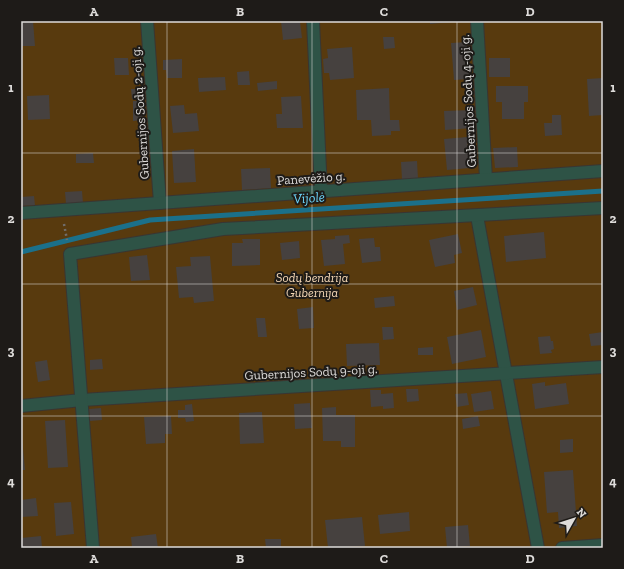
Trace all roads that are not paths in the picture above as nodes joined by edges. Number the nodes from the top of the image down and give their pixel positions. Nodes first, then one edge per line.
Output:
1 (147, 21) edge
2 (312, 21) edge
3 (477, 21) edge
4 (603, 171) edge
5 (486, 179) junction
6 (321, 191) junction
7 (160, 203) junction
8 (603, 208) edge
9 (21, 213) edge
10 (477, 216) junction
11 (603, 368) edge
12 (505, 375) junction
13 (82, 400) junction
14 (21, 406) edge
15 (603, 545) edge
16 (93, 548) edge
17 (538, 548) edge
18 (562, 548) edge

1 - 7 street, Gubernijos Sodų 2-oji g.
2 - 6 street
3 - 5 street, Gubernijos Sodų 4-oji g.
4 - 5 street, Panevėžio g.
5 - 6 street, Panevėžio g.
6 - 7 street, Panevėžio g.
7 - 9 street, Panevėžio g.
8 - 10 street
10 - 12 street
10 - 13 street
11 - 12 street, Gubernijos Sodų 9-oji g.
12 - 13 street, Gubernijos Sodų 9-oji g.
12 - 17 street
13 - 14 street, Gubernijos Sodų 9-oji g.
13 - 16 street
15 - 18 street

